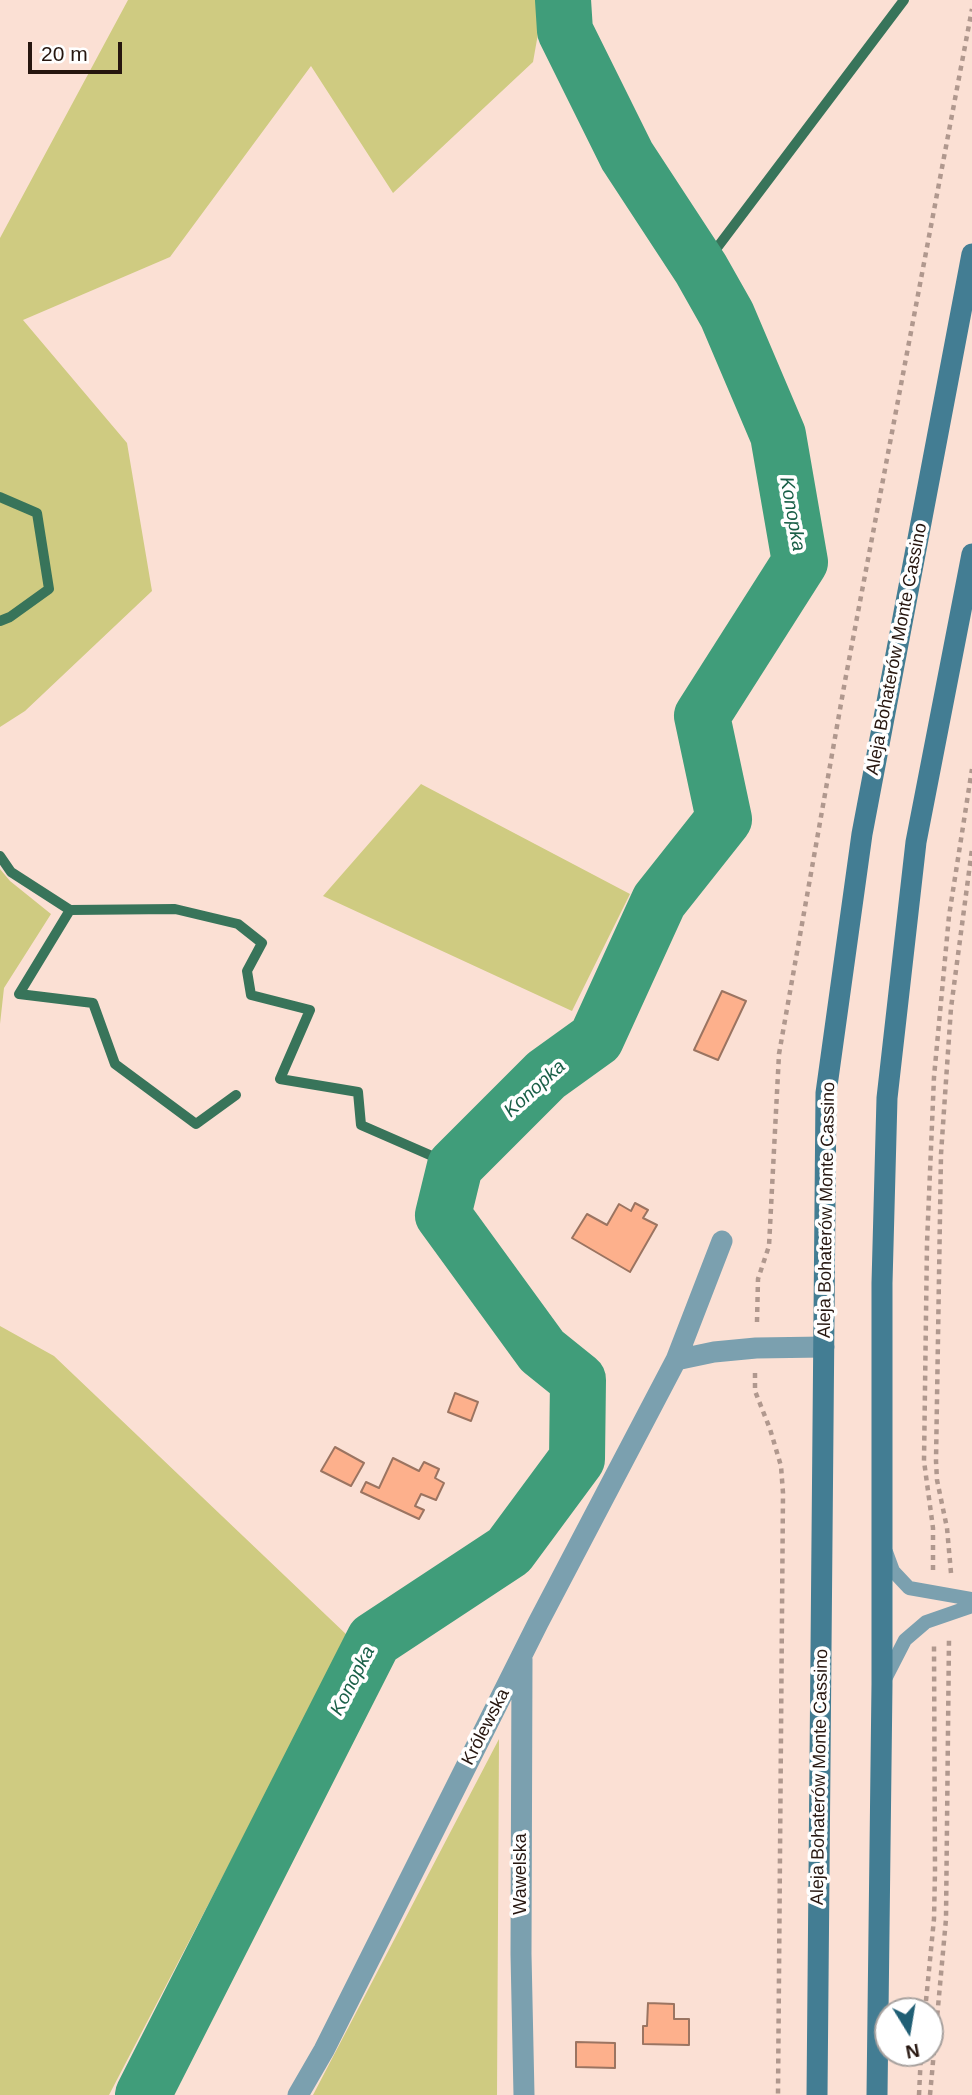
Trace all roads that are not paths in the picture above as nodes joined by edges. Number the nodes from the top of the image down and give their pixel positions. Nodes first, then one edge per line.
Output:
1 (972, 254) edge
2 (972, 554) edge
3 (722, 1241) dead end
4 (824, 1347) junction
5 (676, 1360) junction
6 (883, 1542) junction
7 (972, 1600) edge
8 (972, 1605) edge
9 (523, 1653) junction
10 (882, 1684) junction
11 (299, 2095) edge
12 (524, 2095) edge
13 (817, 2095) edge
14 (877, 2095) edge

1 - 4 main road, Aleja Bohaterów Monte Cassino
2 - 6 main road
3 - 5 street, Królewska
4 - 5 street
4 - 13 main road, Aleja Bohaterów Monte Cassino
5 - 9 street, Królewska
6 - 7 lane
6 - 10 main road
8 - 10 lane
9 - 11 street, Królewska
9 - 12 street, Wawelska
10 - 14 main road

